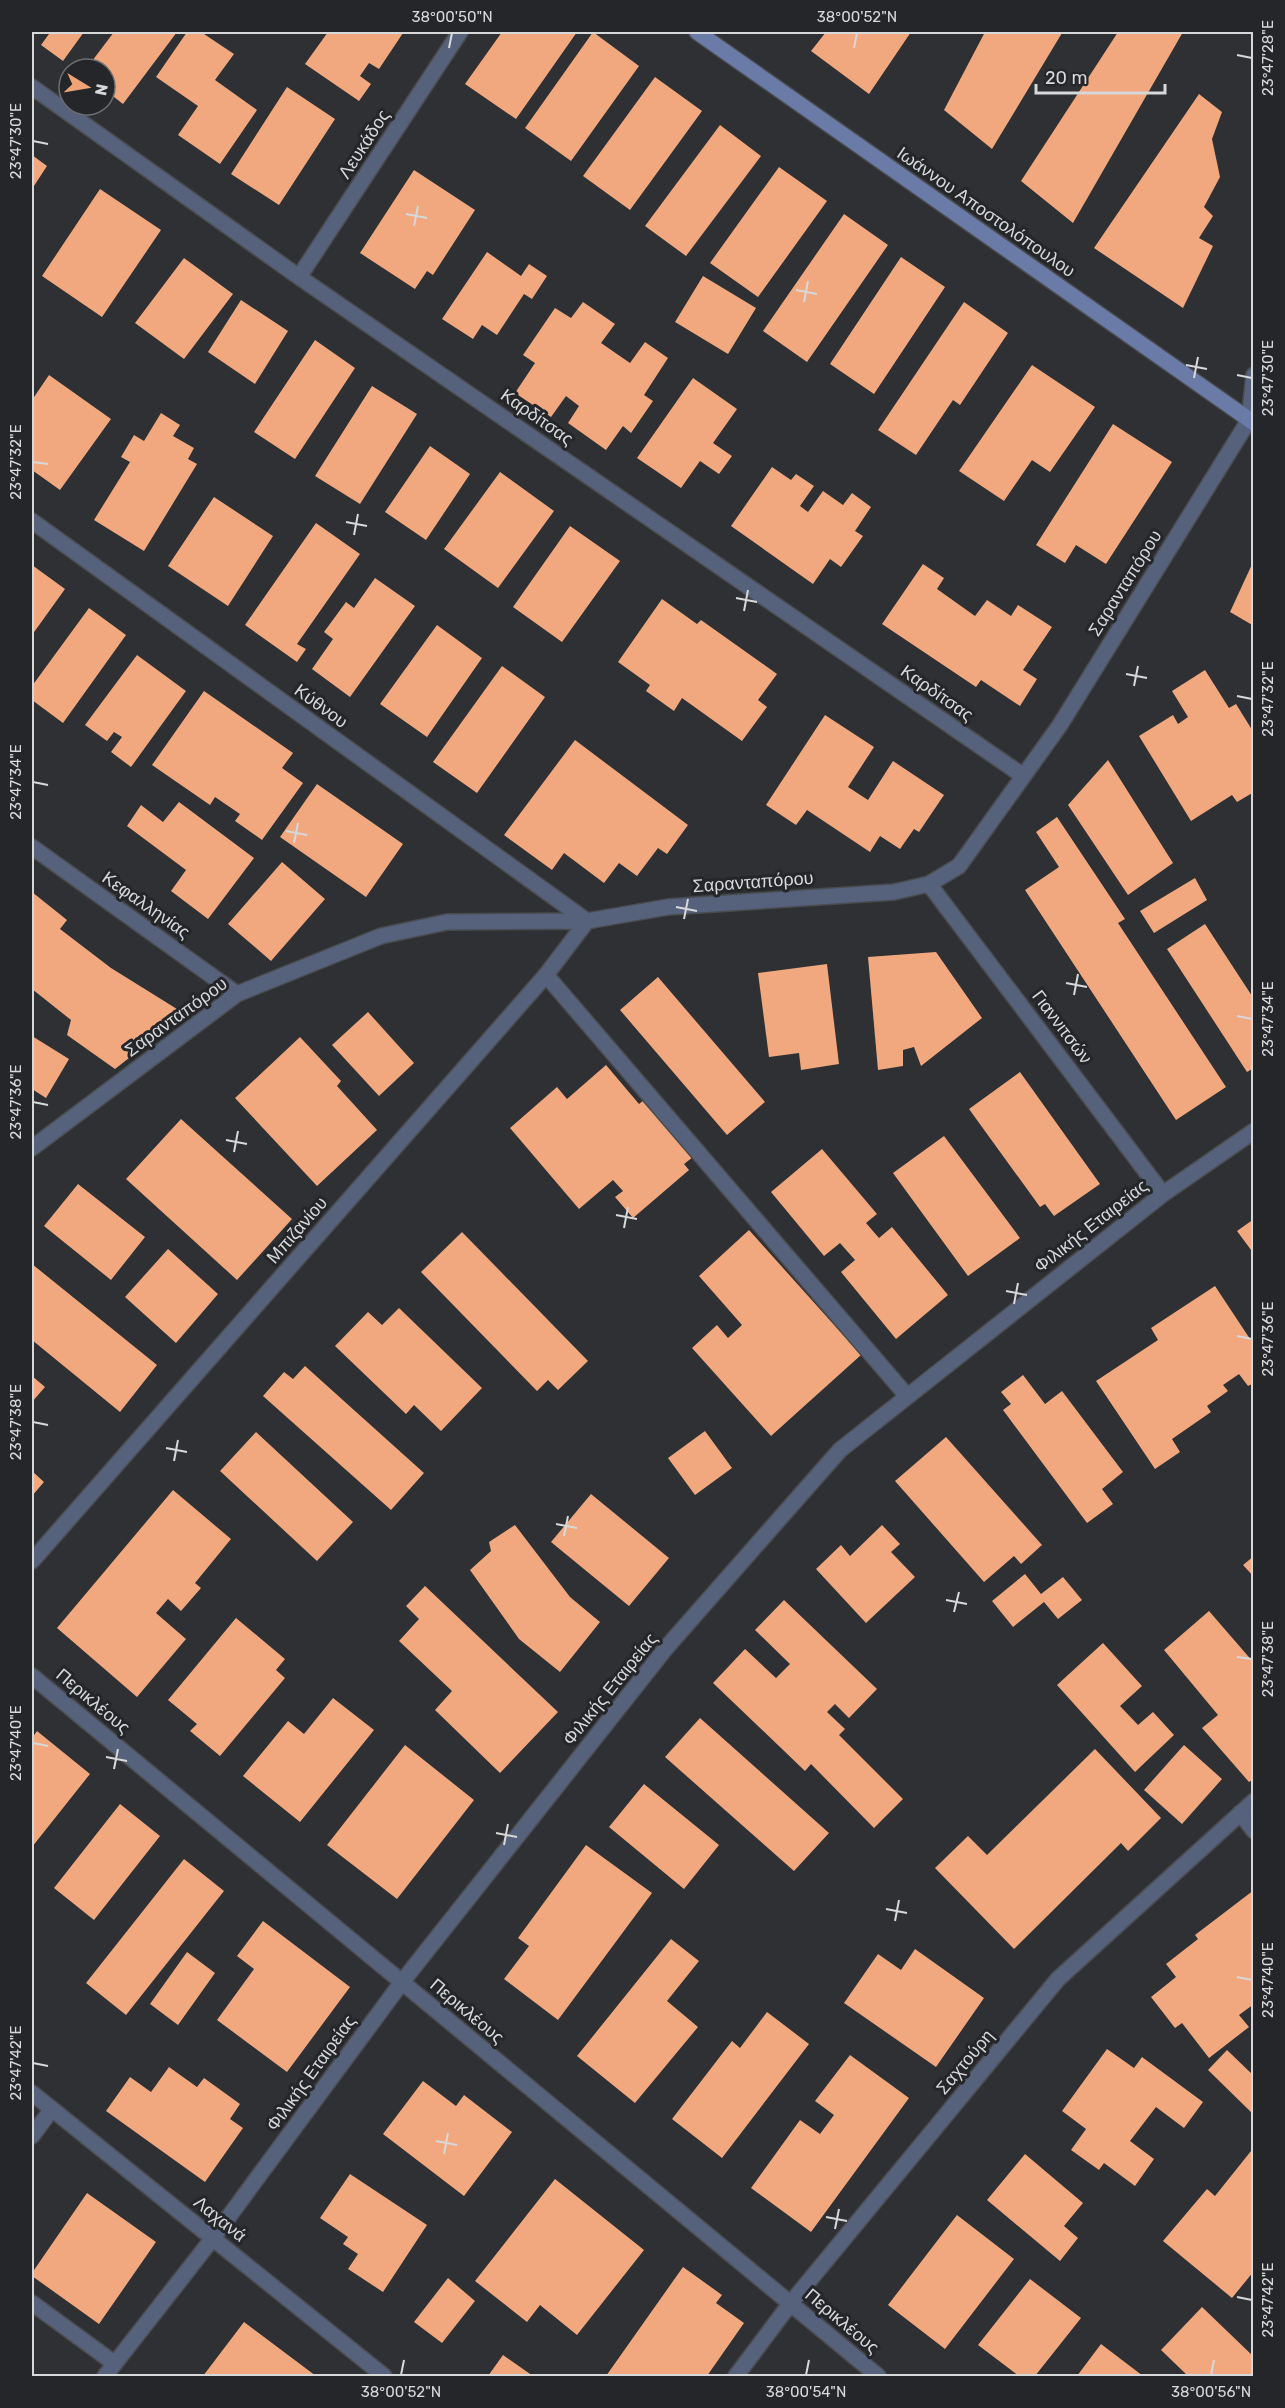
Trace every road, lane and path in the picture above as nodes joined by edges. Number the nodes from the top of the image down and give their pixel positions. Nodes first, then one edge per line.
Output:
1 (460, 32) edge
2 (697, 32) edge
3 (32, 87) edge
4 (299, 278) junction
5 (1254, 375) edge
6 (1251, 422) edge
7 (32, 521) edge
8 (1022, 776) junction
9 (32, 848) edge
10 (929, 884) junction
11 (587, 921) junction
12 (546, 975) junction
13 (237, 994) junction
14 (1254, 1131) edge
15 (34, 1142) edge
16 (1162, 1194) junction
17 (907, 1396) junction
18 (32, 1561) edge
19 (32, 1676) edge
20 (1254, 1801) edge
21 (1240, 1813) junction
22 (1254, 1831) edge
23 (402, 1982) junction
24 (32, 2093) edge
25 (52, 2109) junction
26 (32, 2136) edge
27 (213, 2238) junction
28 (32, 2303) edge
29 (790, 2304) junction
30 (114, 2364) junction
31 (105, 2376) edge
32 (384, 2376) edge
33 (736, 2376) edge
34 (878, 2376) edge

1 - 4 street, Λευκάδος
2 - 6 street, Ιωάννου Αποστολόπουλου
3 - 4 street, Καρδίτσας
4 - 8 street, Καρδίτσας
5 - 6 street, Σαρανταπόρου
6 - 8 street, Σαρανταπόρου
7 - 11 street, Κύθνου
8 - 10 street, Σαρανταπόρου
9 - 13 street, Κεφαλληνίας
10 - 11 street, Σαρανταπόρου
10 - 16 street, Γιαννιτσών
11 - 12 street, Μπιζανίου
11 - 13 street, Σαρανταπόρου
12 - 17 street
12 - 18 street, Μπιζανίου
13 - 15 street, Σαρανταπόρου
14 - 16 street, Φιλικής Εταιρείας
16 - 17 street, Φιλικής Εταιρείας
17 - 23 street, Φιλικής Εταιρείας
19 - 23 street, Περικλέους
20 - 21 street, Σαχτούρη
21 - 22 street
21 - 29 street, Σαχτούρη
23 - 27 street, Φιλικής Εταιρείας
23 - 29 street, Περικλέους
24 - 25 street, Λαχανά
25 - 26 street
25 - 27 street, Λαχανά
27 - 30 street, Φιλικής Εταιρείας
27 - 32 street, Λαχανά
28 - 30 street
29 - 33 street, Σαχτούρη
29 - 34 street, Περικλέους
30 - 31 street, Φιλικής Εταιρείας

